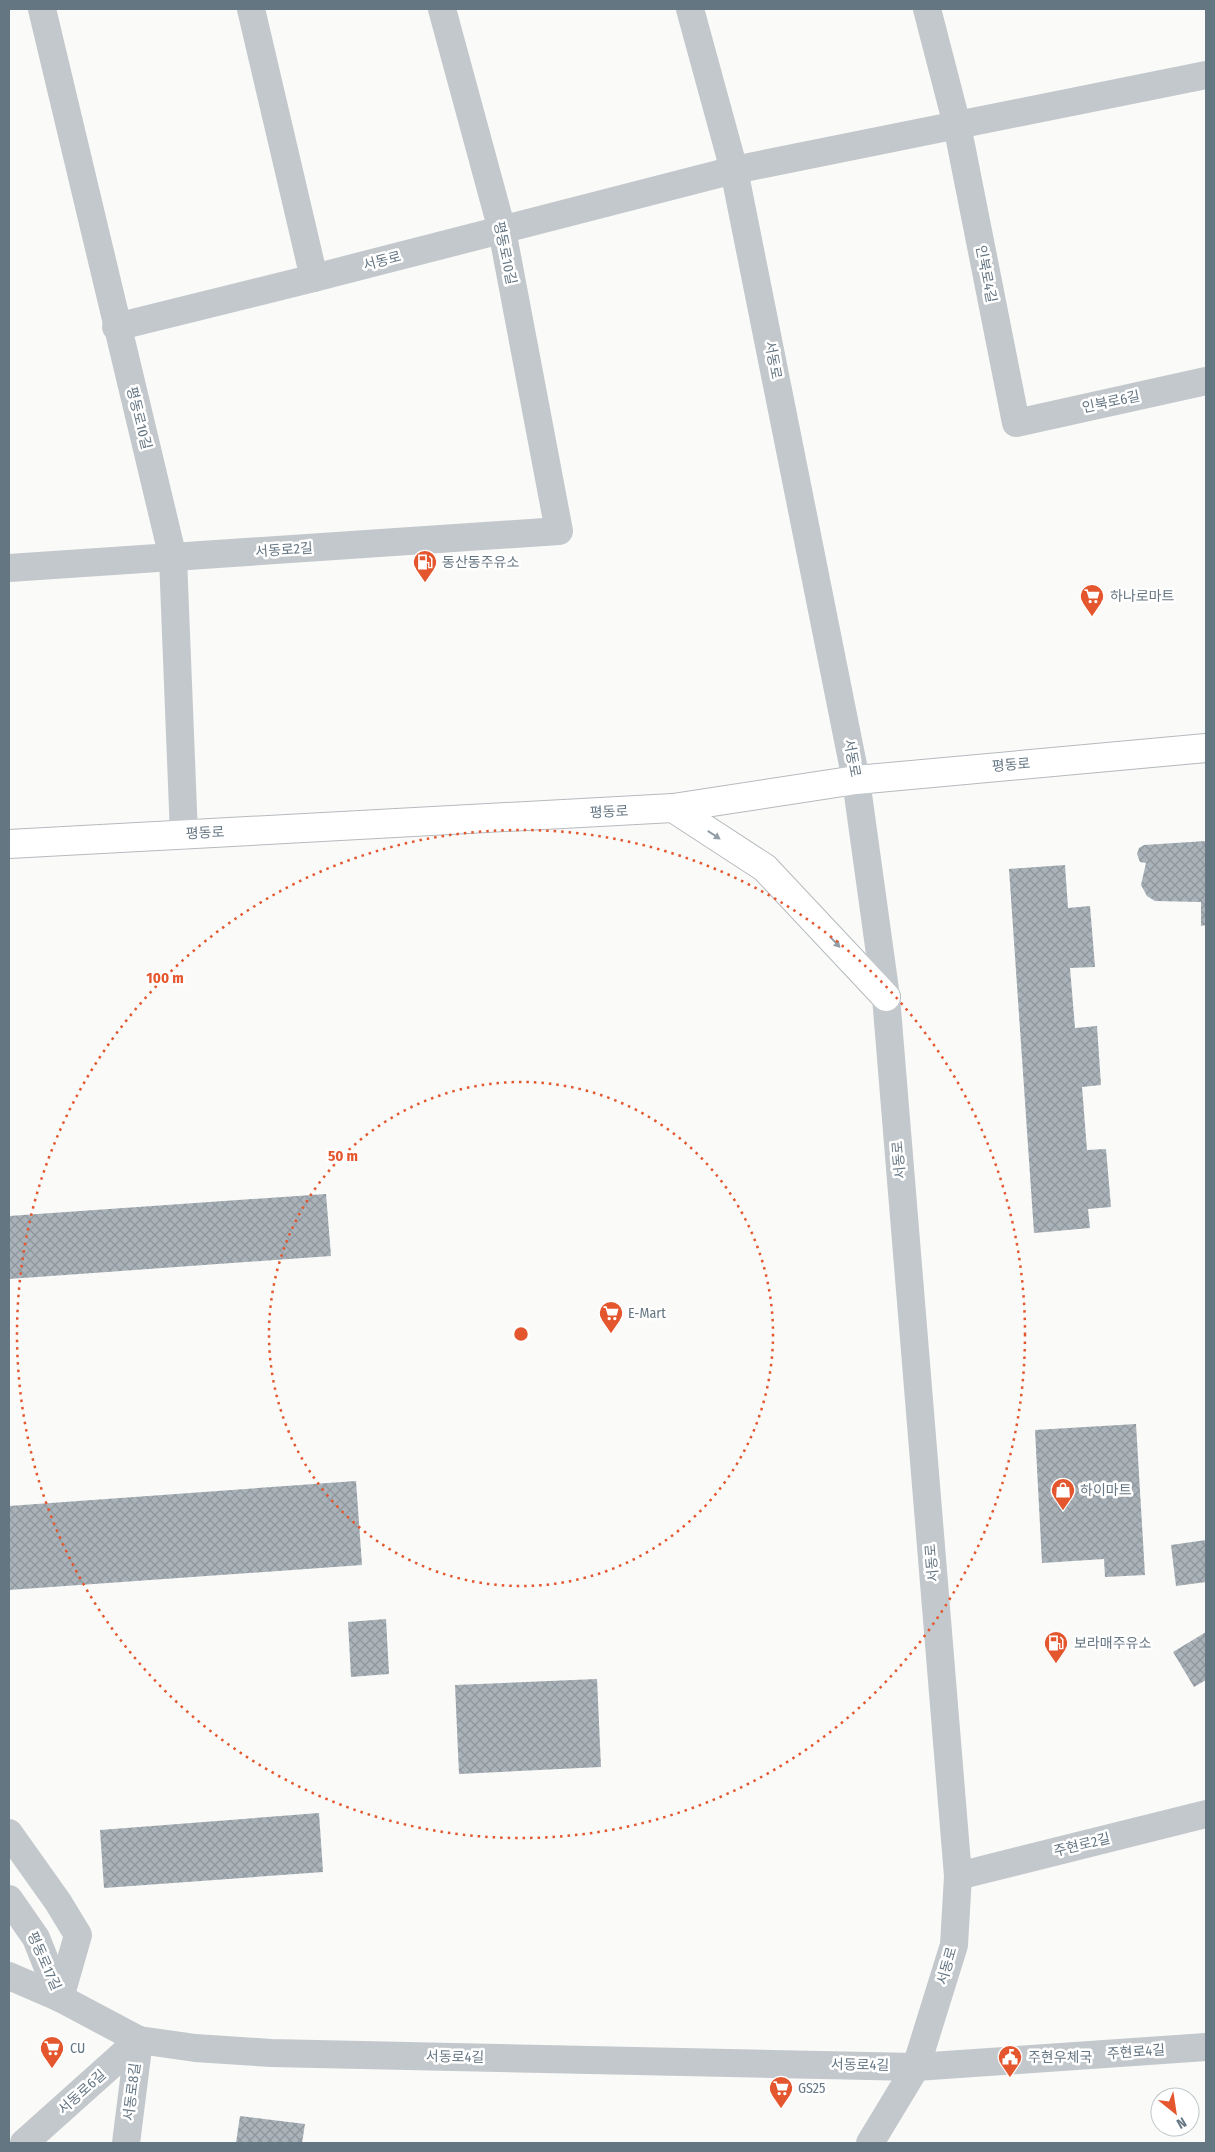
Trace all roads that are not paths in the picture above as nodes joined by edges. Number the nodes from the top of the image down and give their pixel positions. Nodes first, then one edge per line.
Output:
1 (42, 9) edge
2 (251, 9) edge
3 (442, 9) edge
4 (690, 9) edge
5 (927, 9) edge
6 (1206, 74) edge
7 (957, 124) junction
8 (734, 170) junction
9 (502, 230) junction
10 (314, 278) junction
11 (116, 327) junction
12 (1206, 382) edge
13 (1016, 423) joint
14 (559, 531) joint
15 (173, 558) junction
16 (9, 568) edge
17 (1206, 748) edge
18 (856, 780) junction
19 (673, 808) junction
20 (184, 834) junction
21 (9, 844) edge
22 (886, 997) junction
23 (1206, 1814) edge
24 (9, 1833) edge
25 (958, 1876) junction
26 (9, 1899) edge
27 (9, 1976) edge
28 (60, 1998) junction
29 (139, 2040) junction
30 (1206, 2047) edge
31 (916, 2067) junction
32 (24, 2143) edge
33 (126, 2143) edge
34 (870, 2143) edge

1 - 11 street, 평동로10길
2 - 10 street
3 - 9 street, 평동로10길
4 - 8 street, 서동로
5 - 7 street, 인북로4길
6 - 7 street
7 - 8 street
7 - 13 street, 인북로4길
8 - 9 street, 서동로
8 - 18 street, 서동로
9 - 10 street, 서동로
9 - 14 street, 평동로10길
10 - 11 street, 서동로
11 - 15 street, 평동로10길
12 - 13 street, 인북로6길
14 - 15 street, 서동로2길
15 - 16 street, 서동로2길
15 - 20 street, 평동로10길
17 - 18 main road, 평동로
18 - 19 main road, 평동로
18 - 22 street, 서동로
19 - 20 main road, 평동로
19 -> 22 main road
20 - 21 main road, 평동로
22 - 25 street, 서동로
23 - 25 street, 주현로2길
24 - 28 street
25 - 31 street, 서동로
26 - 28 street, 평동로17길
27 - 28 street, 서동로4길
28 - 29 street, 서동로4길
29 - 31 street, 서동로4길
29 - 32 street, 서동로6길
29 - 33 street, 서동로8길
30 - 31 street, 주현로4길
31 - 34 street, 서동로

